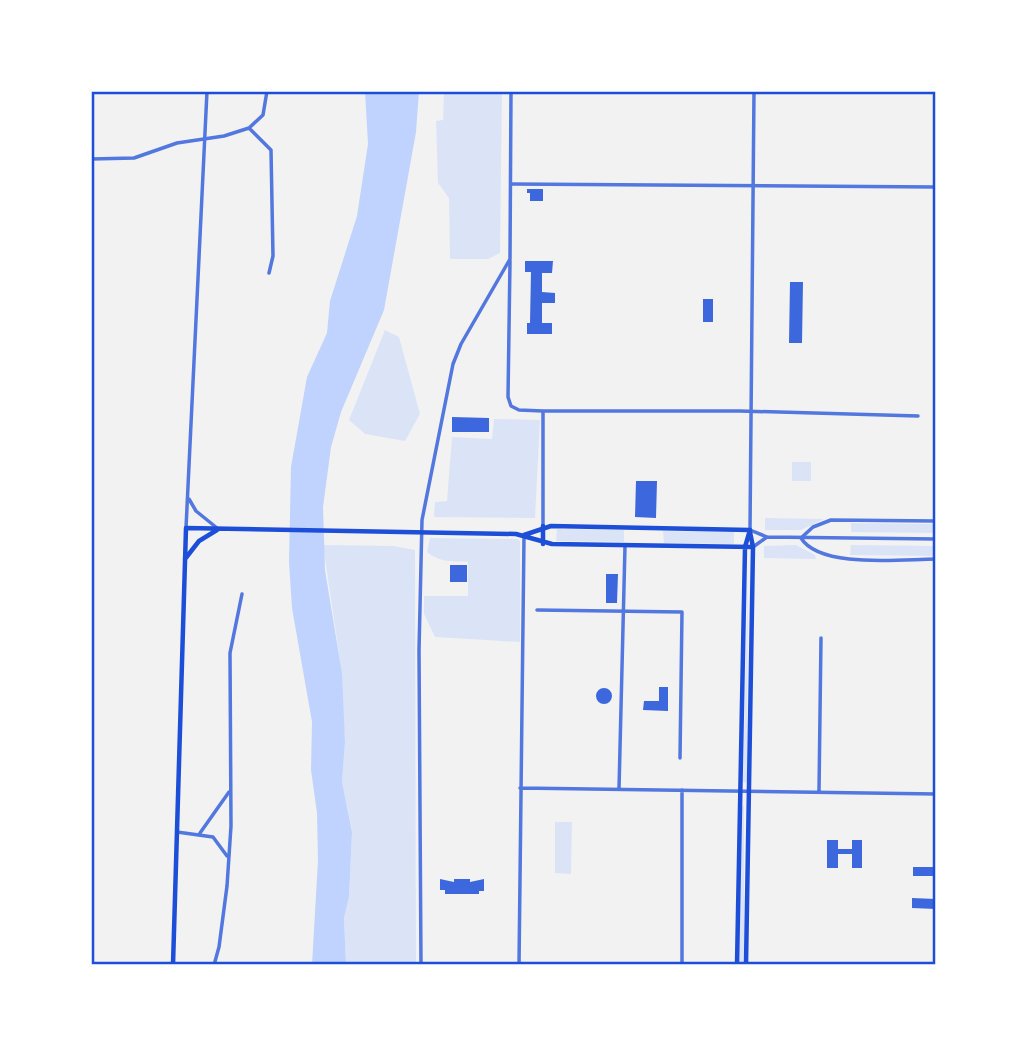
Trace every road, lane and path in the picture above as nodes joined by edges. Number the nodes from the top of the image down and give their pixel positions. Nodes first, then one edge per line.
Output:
1 (207, 91) edge
2 (267, 91) edge
3 (511, 91) edge
4 (754, 91) edge
5 (249, 128) junction
6 (205, 138) junction
7 (91, 159) edge
8 (511, 184) junction
9 (753, 185) junction
10 (936, 187) edge
11 (510, 259) junction
12 (269, 272) dead end
13 (543, 411) junction
14 (750, 411) junction
15 (918, 416) dead end
16 (188, 497) junction
17 (936, 521) edge
18 (542, 526) junction
19 (186, 528) junction
20 (219, 529) junction
21 (750, 530) junction
22 (422, 534) junction
23 (524, 535) junction
24 (768, 537) junction
25 (801, 538) junction
26 (936, 539) edge
27 (542, 544) junction
28 (625, 545) junction
29 (745, 547) junction
30 (753, 547) junction
31 (936, 559) edge
32 (185, 560) junction
33 (242, 594) dead end
34 (537, 610) dead end
35 (624, 611) junction
36 (821, 639) dead end
37 (680, 758) dead end
38 (520, 788) junction
39 (620, 789) junction
40 (682, 790) junction
41 (229, 791) junction
42 (740, 791) junction
43 (750, 791) junction
44 (819, 792) junction
45 (936, 794) edge
46 (177, 832) junction
47 (199, 833) junction
48 (228, 858) junction
49 (173, 965) edge
50 (214, 965) edge
51 (421, 965) edge
52 (519, 965) edge
53 (682, 965) edge
54 (737, 965) edge
55 (746, 965) edge

1 - 6 street
2 - 5 street
3 - 8 street
4 - 9 street
5 - 6 street
5 - 12 street
6 - 7 street
6 - 16 street
8 - 9 street
8 - 11 street
9 - 10 street
9 - 14 street
11 - 13 street
11 - 22 street
13 - 14 street
13 - 18 street
14 - 15 street
14 - 21 street
16 - 19 street
16 - 20 street
17 - 25 street
18 - 21 main road
18 - 23 main road
18 - 27 main road
19 - 20 main road
19 - 32 main road
20 - 22 main road
20 - 32 main road
21 - 24 street
21 - 29 main road
21 - 30 main road
22 - 23 main road
22 - 51 street
23 - 27 main road
23 - 38 street
24 - 25 street
24 - 30 street
25 - 26 street
25 - 31 street
27 - 28 main road
28 - 29 main road
28 - 35 street
29 - 30 main road
29 - 42 main road
30 - 43 main road
32 - 46 main road
33 - 41 street
34 - 35 street
35 - 37 street
35 - 39 street
36 - 44 street
38 - 39 street
38 - 52 street
39 - 40 street
40 - 42 street
40 - 53 street
41 - 47 street
41 - 48 street
42 - 43 street
42 - 54 main road
43 - 44 street
43 - 55 main road
44 - 45 street
46 - 47 street
46 - 49 main road
47 - 48 street
48 - 50 street

